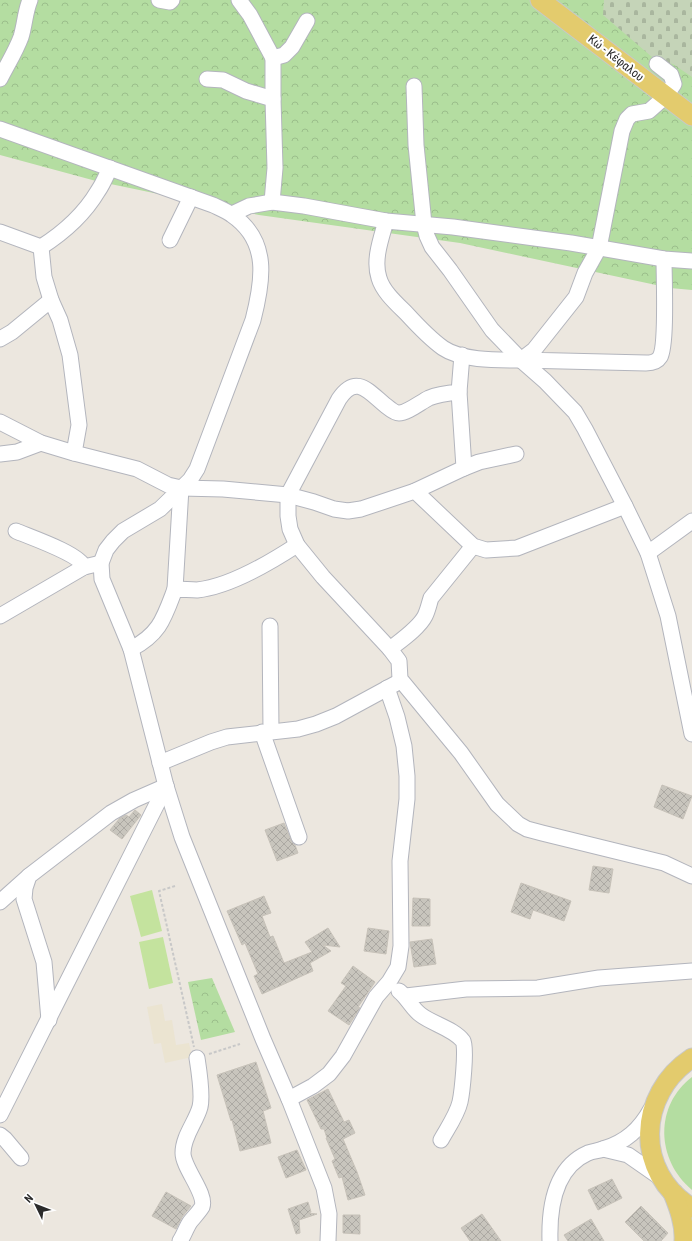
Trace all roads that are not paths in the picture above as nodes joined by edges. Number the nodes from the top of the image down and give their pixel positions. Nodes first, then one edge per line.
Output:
1 (30, 0) edge
2 (159, 0) edge
3 (172, 0) edge
4 (240, 0) edge
5 (540, 0) edge
6 (307, 21) dead end
7 (273, 58) junction
8 (657, 64) dead end
9 (0, 79) edge
10 (207, 79) dead end
11 (414, 86) dead end
12 (666, 96) junction
13 (273, 100) junction
14 (692, 116) edge
15 (0, 129) edge
16 (110, 168) junction
17 (191, 197) junction
18 (272, 202) junction
19 (232, 214) junction
20 (389, 221) junction
21 (424, 224) junction
22 (0, 232) edge
23 (170, 240) dead end
24 (41, 247) junction
25 (432, 247) junction
26 (599, 248) junction
27 (664, 259) junction
28 (692, 261) edge
29 (51, 300) junction
30 (0, 339) edge
31 (462, 355) junction
32 (521, 360) junction
33 (459, 392) junction
34 (0, 422) edge
35 (41, 443) junction
36 (74, 453) junction
37 (0, 454) edge
38 (516, 454) dead end
39 (464, 468) junction
40 (181, 488) junction
41 (415, 491) junction
42 (288, 495) junction
43 (625, 506) junction
44 (692, 521) edge
45 (16, 531) dead end
46 (297, 545) junction
47 (473, 546) junction
48 (648, 553) junction
49 (101, 563) junction
50 (84, 567) junction
51 (176, 589) junction
52 (0, 616) edge
53 (270, 626) dead end
54 (131, 649) junction
55 (390, 649) junction
56 (400, 679) junction
57 (388, 688) junction
58 (690, 716) edge
59 (267, 732) junction
60 (692, 734) edge
61 (160, 763) junction
62 (166, 786) junction
63 (299, 837) dead end
64 (29, 876) junction
65 (692, 876) edge
66 (0, 902) edge
67 (692, 971) edge
68 (389, 982) junction
69 (406, 996) junction
70 (49, 1020) junction
71 (197, 1058) road end
72 (692, 1058) edge
73 (290, 1099) junction
74 (654, 1103) junction
75 (0, 1115) edge
76 (0, 1135) edge
77 (441, 1140) dead end
78 (603, 1149) junction
79 (21, 1158) dead end
80 (661, 1178) junction
81 (673, 1193) junction
82 (692, 1208) edge
83 (180, 1241) edge
84 (328, 1241) edge
85 (550, 1241) edge
86 (684, 1241) edge

1 - 9 street
2 - 3 street
4 - 7 street
5 - 12 main road, Κώ - Κέφαλου
6 - 7 street
7 - 13 street
8 - 12 street
10 - 13 street
11 - 21 street
12 - 14 main road, Κώ - Κέφαλου
12 - 26 street
13 - 18 street
15 - 16 street
16 - 17 street
16 - 24 street
17 - 19 street
17 - 23 street
18 - 19 street
18 - 20 street
19 - 40 street
20 - 21 street
20 - 25 street
20 - 31 street
21 - 25 street
21 - 26 street
22 - 24 street
24 - 29 street
25 - 32 street
26 - 27 street
26 - 32 street
27 - 28 street
27 - 32 street
29 - 30 street
29 - 36 street
31 - 32 street
31 - 33 street
32 - 43 street
33 - 39 street
33 - 42 street
34 - 35 street
35 - 36 street
35 - 37 street
36 - 40 street
38 - 39 street
39 - 41 street
40 - 42 street
40 - 49 street
40 - 51 street
41 - 42 street
41 - 47 street
42 - 46 street
43 - 47 street
43 - 48 street
44 - 48 street
45 - 50 street
46 - 51 street
46 - 55 street
47 - 55 street
48 - 58 street
49 - 50 street
49 - 54 street
50 - 52 street
51 - 54 street
53 - 59 street
54 - 61 street
55 - 56 street
56 - 57 street
56 - 65 street
57 - 59 street
57 - 68 street
58 - 60 street
59 - 61 street
59 - 63 street
61 - 62 street
62 - 64 street
62 - 70 street
62 - 73 street
64 - 66 street
64 - 70 street
67 - 69 street
68 - 69 street
68 - 73 street
69 - 77 street
70 - 75 street
71 - 83 street
72 - 74 main road
73 - 84 street
74 - 78 street
74 - 80 main road
76 - 79 street
78 - 80 street
78 - 85 street
80 - 81 main road
81 - 82 main road
81 - 86 main road

